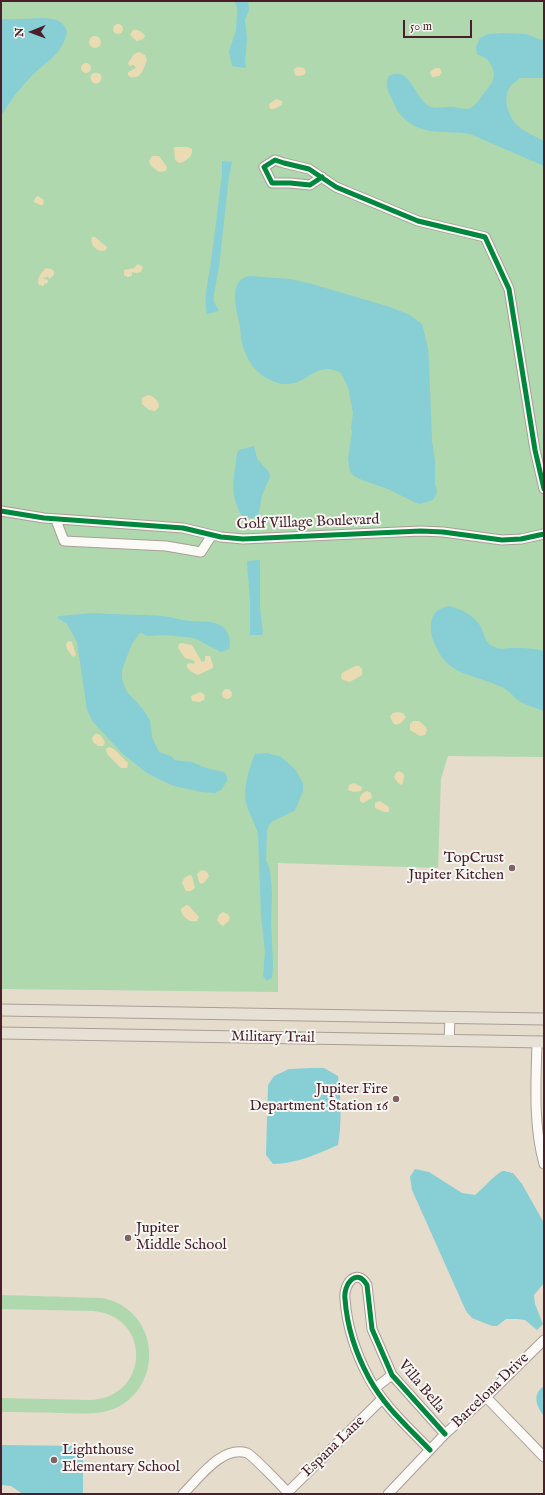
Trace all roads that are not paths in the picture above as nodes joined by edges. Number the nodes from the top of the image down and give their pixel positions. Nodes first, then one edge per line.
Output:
1 (322, 177) junction
2 (544, 489) edge
3 (1, 511) edge
4 (56, 520) junction
5 (544, 534) edge
6 (212, 535) junction
7 (1, 1010) edge
8 (450, 1018) junction
9 (544, 1019) edge
10 (1, 1033) edge
11 (449, 1041) junction
12 (541, 1042) edge
13 (540, 1082) edge
14 (544, 1164) edge
15 (544, 1340) edge
16 (392, 1375) junction
17 (375, 1388) junction
18 (486, 1397) junction
19 (382, 1399) junction
20 (445, 1434) junction
21 (430, 1450) junction
22 (544, 1457) edge
23 (287, 1493) edge
24 (183, 1494) edge
25 (388, 1494) edge

1 - 1 street
1 - 2 street
3 - 4 street, Golf Village Boulevard
4 - 6 street, Golf Village Boulevard
4 - 6 street
5 - 6 street, Golf Village Boulevard
7 - 8 main road, Military Trail
8 - 9 main road, Military Trail
8 - 11 street
10 - 11 main road, Military Trail
11 - 12 main road, Military Trail
12 - 13 street
13 - 14 street
15 - 18 street, Barcelona Drive
16 - 17 street, Villa Bella
16 - 17 street, Villa Bella
16 - 20 street, Villa Bella
17 - 19 street, Villa Bella
18 - 20 street, Barcelona Drive
18 - 22 street
19 - 21 street, Villa Bella
19 - 23 street, Espana Lane
20 - 21 street, Barcelona Drive
21 - 25 street, Barcelona Drive
23 - 24 street

